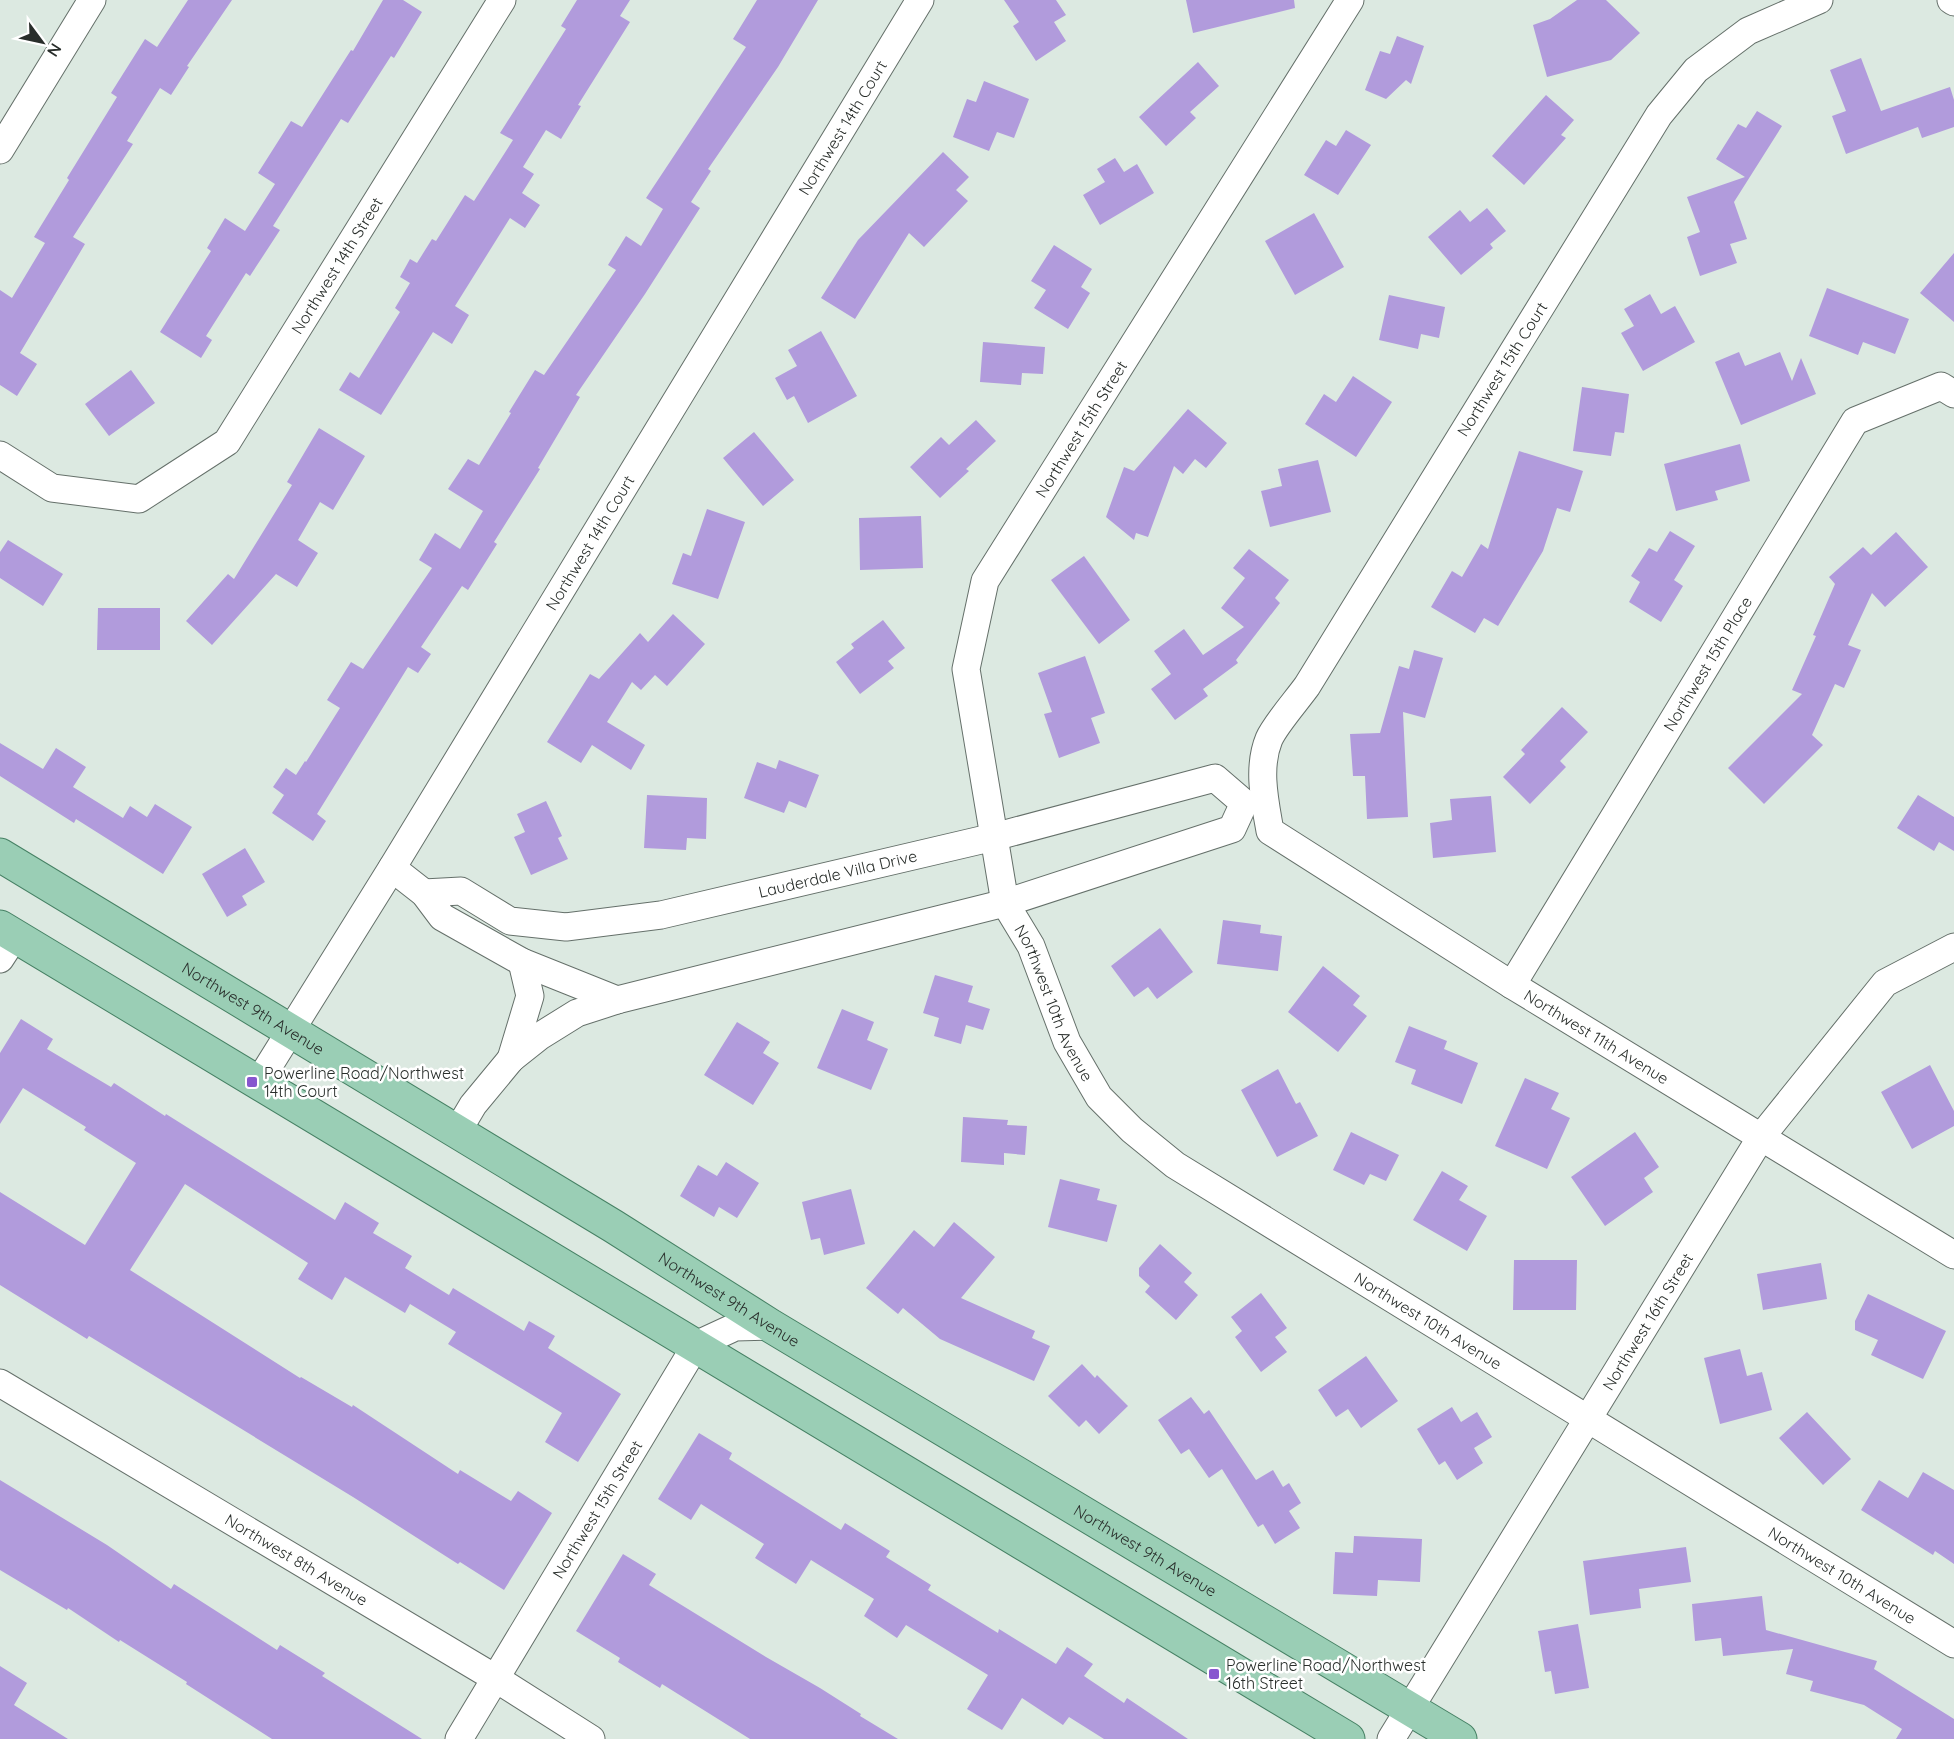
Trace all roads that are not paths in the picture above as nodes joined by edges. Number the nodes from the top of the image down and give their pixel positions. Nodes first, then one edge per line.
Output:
1 (92, 0) edge
2 (502, 0) edge
3 (920, 0) edge
4 (1350, 0) edge
5 (1819, 0) edge
6 (0, 150) edge
7 (1947, 390) edge
8 (0, 455) edge
9 (1254, 801) junction
10 (994, 837) junction
11 (0, 855) edge
12 (392, 868) junction
13 (424, 893) junction
14 (1005, 903) junction
15 (5, 940) edge
16 (1954, 947) edge
17 (522, 962) junction
18 (1512, 986) junction
19 (617, 1000) junction
20 (291, 1030) junction
21 (511, 1059) junction
22 (258, 1083) junction
23 (457, 1132) junction
24 (1761, 1137) junction
25 (1954, 1255) edge
26 (771, 1326) junction
27 (696, 1345) junction
28 (0, 1383) edge
29 (1589, 1419) junction
30 (1954, 1644) edge
31 (495, 1678) junction
32 (1410, 1709) junction
33 (459, 1739) edge
34 (591, 1739) edge
35 (1348, 1739) edge
36 (1391, 1739) edge
37 (1460, 1739) edge

1 - 6 street
2 - 8 street, Northwest 14th Street
3 - 12 street, Northwest 14th Court
4 - 10 street, Northwest 15th Street
5 - 9 street, Northwest 15th Court
7 - 18 street, Northwest 15th Place
9 - 10 street, Lauderdale Villa Drive
9 - 14 street
9 - 18 street, Northwest 11th Avenue
10 - 13 street, Lauderdale Villa Drive
10 - 14 street, Northwest 15th Street
11 - 20 main road, Northwest 9th Avenue
12 - 13 street
12 - 20 street, Northwest 14th Court
13 - 17 street
14 - 19 street
14 - 29 street, Northwest 10th Avenue
15 - 22 main road
16 - 24 street, Northwest 16th Street
17 - 19 street
17 - 21 street
18 - 24 street, Northwest 11th Avenue
19 - 21 street
20 - 22 street, Northwest 14th Court
20 - 23 main road, Northwest 9th Avenue
21 - 23 street
22 - 27 main road
23 - 26 main road, Northwest 9th Avenue
24 - 25 street, Northwest 11th Avenue
24 - 29 street, Northwest 16th Street
26 - 27 street
26 - 32 main road, Northwest 9th Avenue
27 - 31 street, Northwest 15th Street
27 - 35 main road
28 - 31 street, Northwest 8th Avenue
29 - 30 street, Northwest 10th Avenue
29 - 32 street, Northwest 16th Street
31 - 33 street, Northwest 15th Street
31 - 34 street, Northwest 8th Avenue
32 - 36 street, Northwest 16th Street
32 - 37 main road, Northwest 9th Avenue

